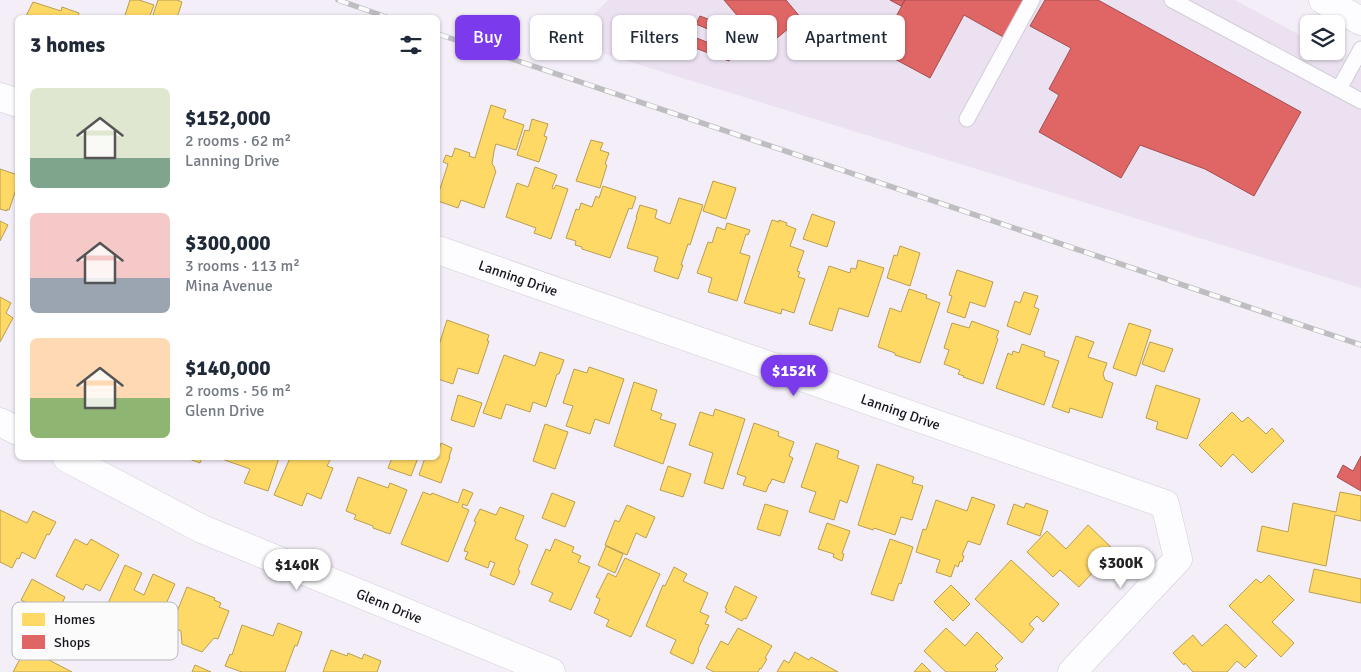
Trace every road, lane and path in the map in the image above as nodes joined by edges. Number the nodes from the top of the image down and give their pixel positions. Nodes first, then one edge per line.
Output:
1 (1032, 0) edge
2 (1172, 0) edge
3 (1323, 0) edge
4 (1361, 21) edge
5 (1361, 49) edge
6 (1339, 89) junction
7 (0, 97) edge
8 (1361, 101) edge
9 (15, 102) edge
10 (968, 119) dead end
11 (440, 251) edge
12 (0, 422) edge
13 (15, 430) edge
14 (71, 460) edge
15 (551, 672) edge
16 (1072, 672) edge

1 - 10 lane
2 - 6 lane
3 - 4 street
5 - 6 lane
6 - 8 lane
7 - 9 street
11 - 16 street, Lanning Drive
12 - 13 street
14 - 15 street, Glenn Drive

